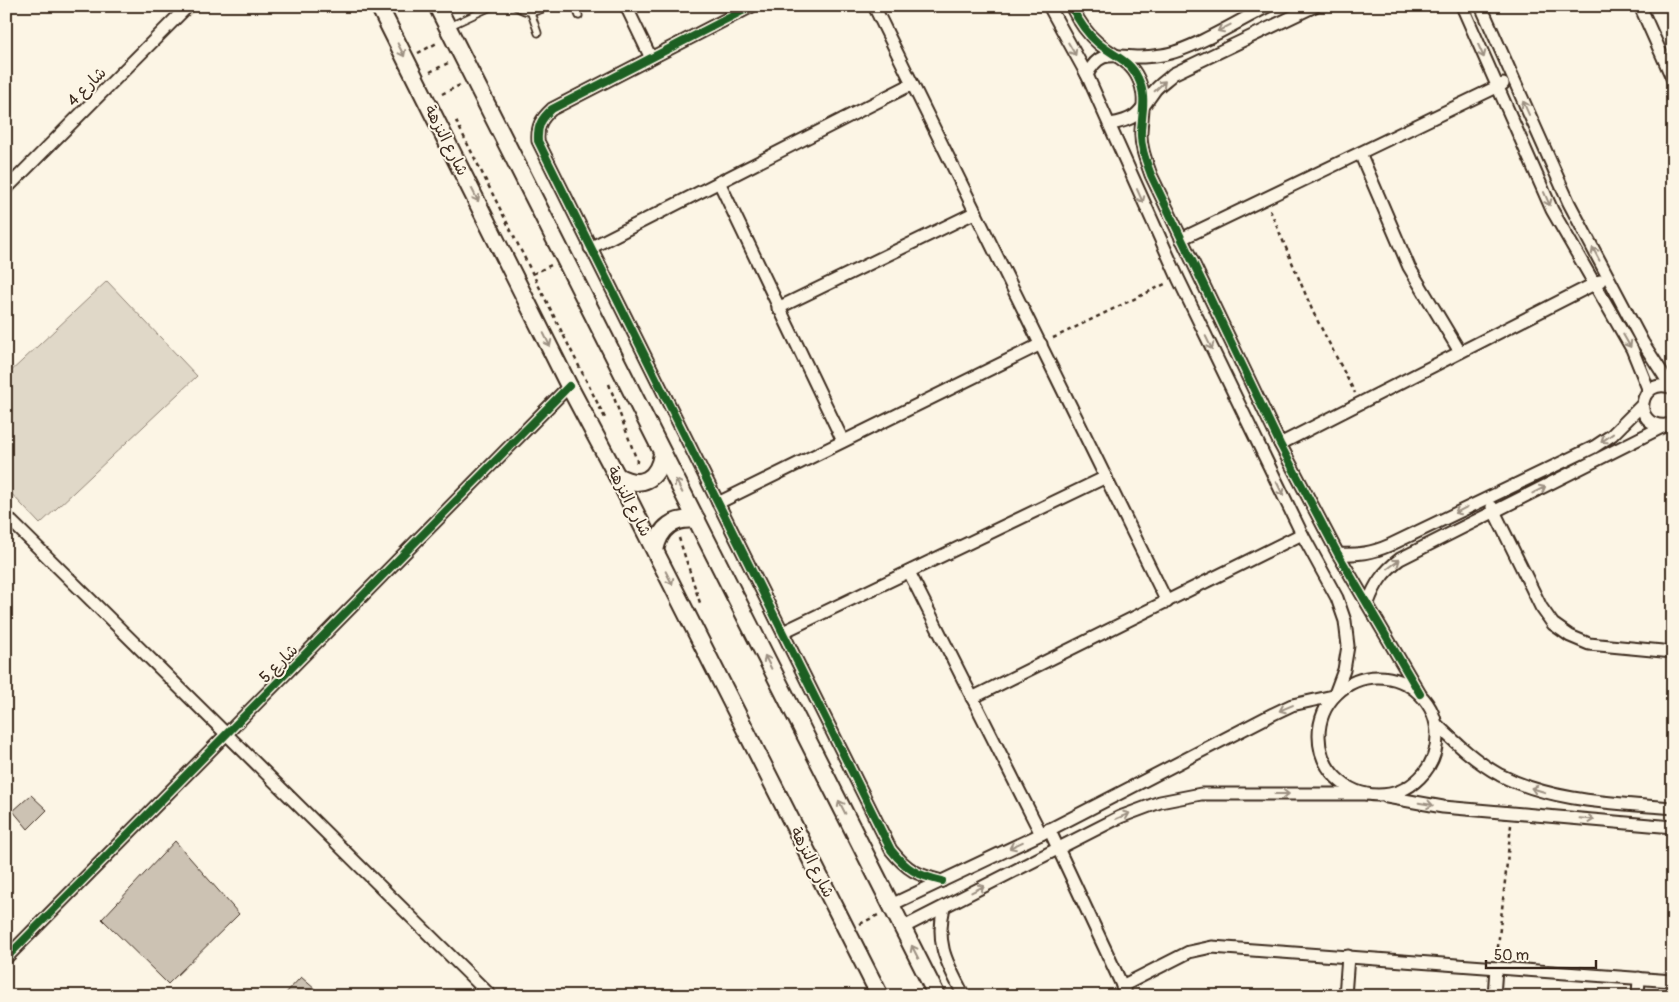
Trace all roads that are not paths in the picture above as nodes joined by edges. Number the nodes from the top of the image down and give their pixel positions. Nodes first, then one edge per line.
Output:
1 (188, 6) edge
2 (379, 6) edge
3 (437, 6) edge
4 (493, 6) edge
5 (514, 6) edge
6 (549, 6) edge
7 (575, 6) edge
8 (626, 6) edge
9 (752, 6) edge
10 (874, 6) edge
11 (1048, 6) edge
12 (1071, 6) edge
13 (1239, 6) edge
14 (1268, 6) edge
15 (1315, 6) edge
16 (1462, 6) edge
17 (1481, 6) edge
18 (1640, 6) edge
19 (531, 13) junction
20 (579, 16) dead end
21 (1245, 18) junction
22 (441, 31) junction
23 (538, 33) dead end
24 (1115, 54) junction
25 (651, 58) junction
26 (1087, 75) junction
27 (1513, 79) junction
28 (1673, 80) edge
29 (912, 84) junction
30 (1497, 87) junction
31 (1144, 109) junction
32 (1110, 124) junction
33 (1360, 153) junction
34 (719, 182) junction
35 (6, 189) edge
36 (976, 212) junction
37 (1182, 239) junction
38 (590, 248) junction
39 (1608, 277) junction
40 (1594, 284) junction
41 (778, 308) junction
42 (1040, 344) junction
43 (1460, 352) junction
44 (569, 386) junction
45 (1672, 388) edge
46 (1649, 391) junction
47 (1642, 405) junction
48 (1671, 423) edge
49 (843, 442) junction
50 (1280, 444) junction
51 (662, 454) junction
52 (624, 472) junction
53 (1106, 477) junction
54 (1487, 497) junction
55 (718, 503) junction
56 (1495, 513) junction
57 (6, 516) edge
58 (697, 520) junction
59 (1302, 534) junction
60 (655, 550) junction
61 (1338, 554) junction
62 (909, 572) junction
63 (1167, 602) junction
64 (1368, 603) junction
65 (784, 632) junction
66 (1673, 652) edge
67 (1420, 694) junction
68 (1334, 695) junction
69 (972, 698) junction
70 (1437, 725) junction
71 (228, 734) junction
72 (1372, 795) junction
73 (1673, 808) edge
74 (1673, 827) edge
75 (1045, 832) junction
76 (1058, 848) junction
77 (942, 881) junction
78 (944, 907) junction
79 (887, 910) junction
80 (902, 928) junction
81 (1348, 956) junction
82 (6, 958) edge
83 (1496, 968) junction
84 (1640, 978) junction
85 (1673, 981) edge
86 (1124, 991) edge
87 (491, 996) edge
88 (880, 996) edge
89 (937, 996) edge
90 (964, 996) edge
91 (1345, 996) edge
92 (1494, 996) edge
93 (1638, 996) edge

1 - 35 street, شارع 4
2 -> 44 main road, شارع النزهة
3 - 22 main road
4 - 22 lane
5 - 19 lane
6 - 19 lane
7 - 20 lane
8 - 25 street
9 - 25 street
10 - 29 street
11 -> 26 street
12 - 24 street
13 - 21 street
14 - 21 street
31 -> 15 street
16 -> 30 street
17 - 27 street
18 - 28 street
19 - 23 lane
21 -> 24 street
22 - 51 main road
24 - 26 street
24 - 31 street
25 - 38 street
26 - 32 street
27 - 30 street
39 -> 27 street
29 - 34 street
29 - 36 street
30 - 33 street
30 -> 40 street
31 - 32 street
31 - 37 street
32 -> 59 street
33 - 37 street
33 - 43 street
34 - 38 street
34 - 41 street
36 - 41 street
36 - 42 street
37 - 50 street
38 - 55 street
39 - 40 street
39 - 45 street
40 - 43 street
40 -> 46 street
41 - 49 street
42 - 49 street
42 - 53 street
43 - 50 street
44 - 52 main road, شارع النزهة
44 - 71 street, شارع 5
45 - 46 street
46 - 47 street
47 - 48 street
47 -> 54 street
56 -> 48 street
49 - 55 street
50 - 61 street
51 - 52 main road
58 -> 51 main road
52 - 60 main road, شارع النزهة
53 - 62 street
53 - 63 street
54 - 56 street
54 -> 61 street
55 - 65 street
64 -> 56 street
56 - 66 street
57 - 71 street
58 - 60 main road
79 -> 58 main road
59 - 63 street
59 - 68 street
60 -> 88 main road, شارع النزهة
61 - 64 street
62 - 65 street
62 - 69 street
63 - 69 street
64 - 67 street
65 - 77 street
67 - 68 street
67 - 70 street
68 - 72 street
68 -> 75 street
69 - 75 street
70 - 72 street
73 -> 70 street
71 - 82 street, شارع 5
71 - 87 street
72 -> 74 street
76 -> 72 street
75 - 76 street
75 -> 77 street
78 -> 76 street
76 - 86 street
77 - 79 street
78 - 80 street
78 - 90 street
79 - 80 main road
89 -> 80 main road
81 - 83 street
81 - 86 street
81 - 91 street
83 - 84 street
83 - 92 street
84 - 85 street
84 - 93 street

